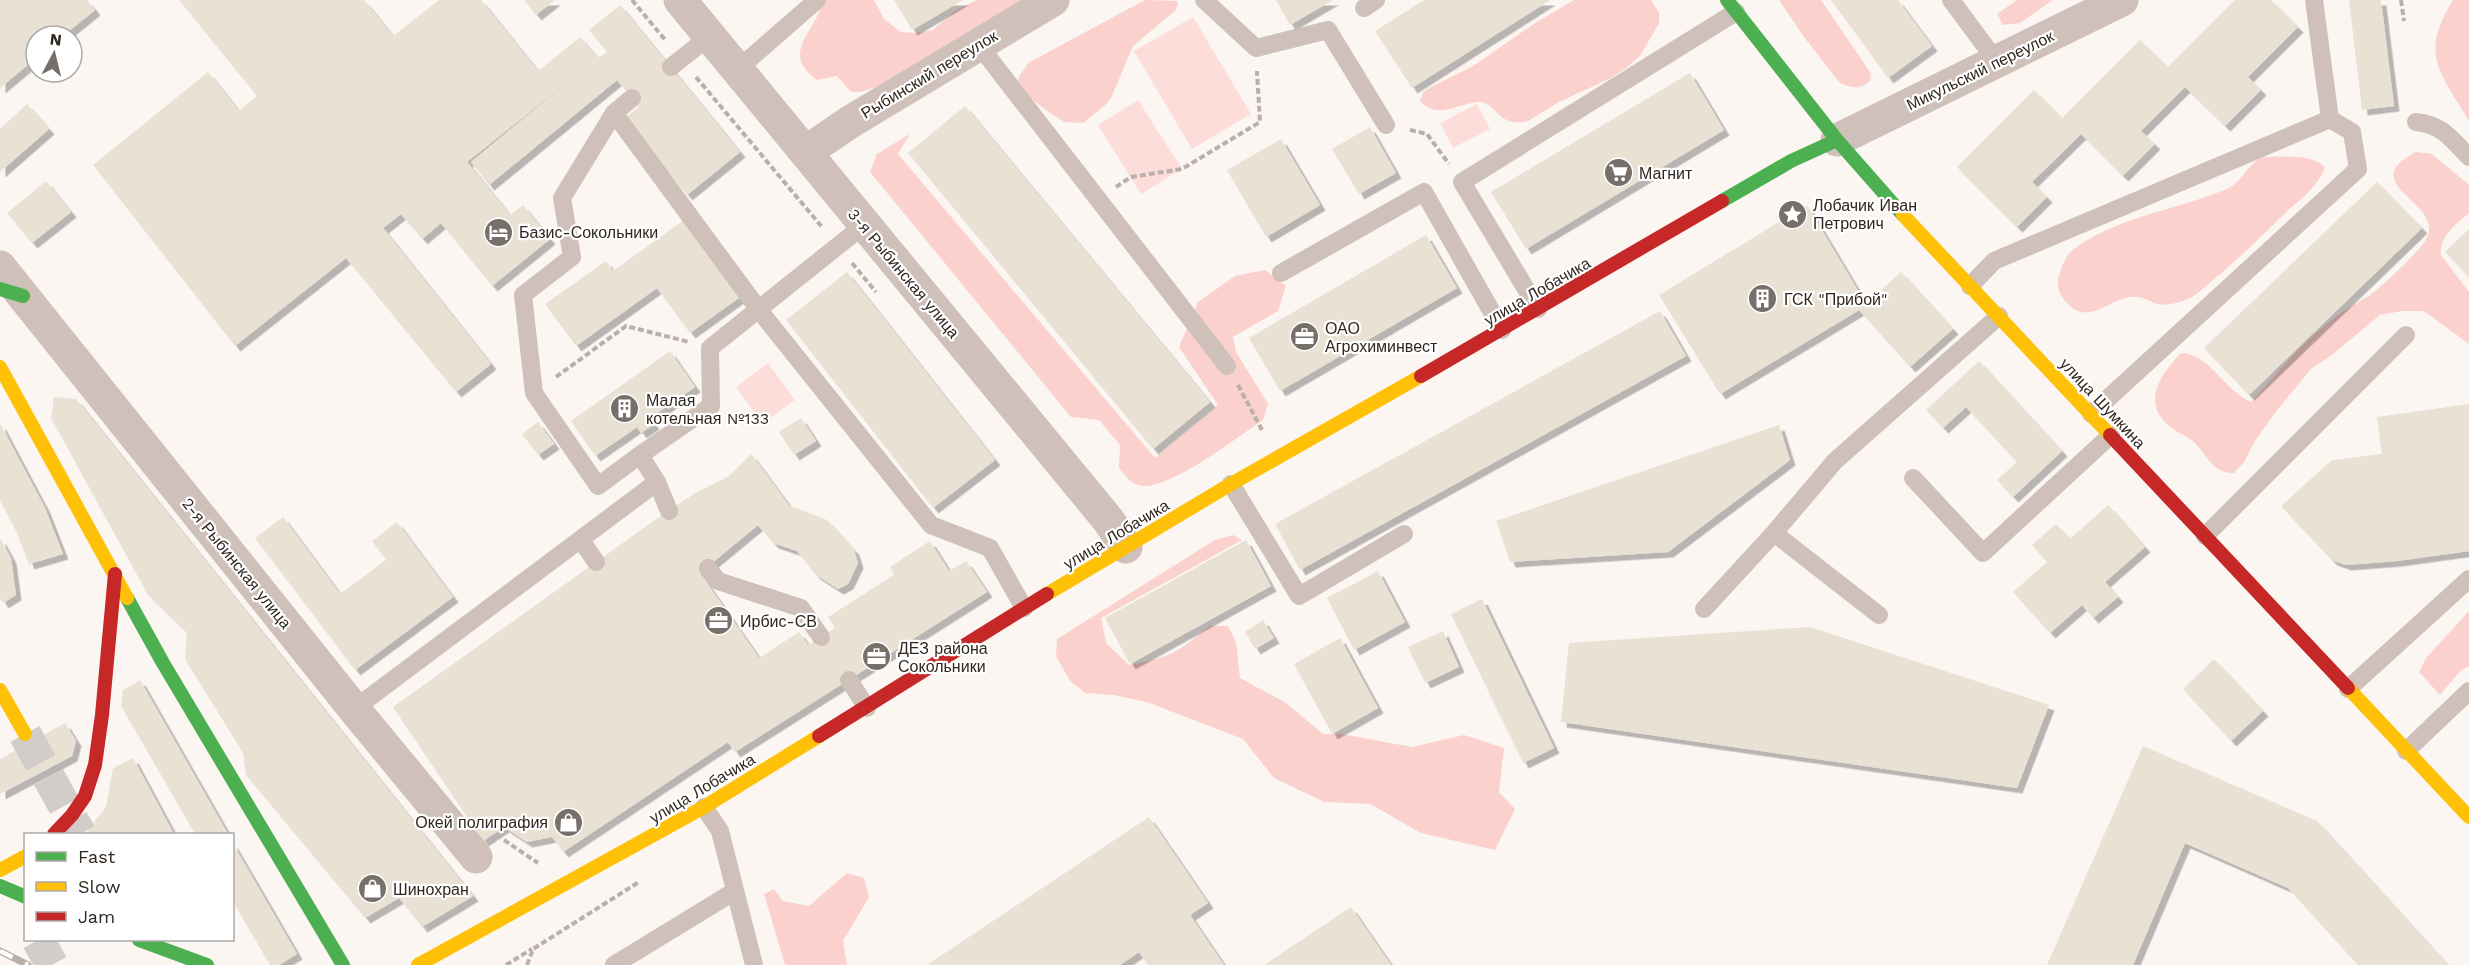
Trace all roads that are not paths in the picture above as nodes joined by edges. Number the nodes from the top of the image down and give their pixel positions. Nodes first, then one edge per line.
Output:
1 (680, 0) edge
2 (817, 0) edge
3 (1053, 0) edge
4 (1204, 0) edge
5 (1951, 0) edge
6 (2122, 0) edge
7 (2314, 0) edge
8 (1731, 6) edge
9 (710, 36) junction
10 (978, 44) junction
11 (1997, 62) junction
12 (676, 63) road end
13 (738, 69) junction
14 (632, 98) dead end
15 (614, 113) junction
16 (2330, 119) junction
17 (2416, 122) dead end
18 (1386, 125) road end
19 (1837, 140) junction
20 (806, 152) junction
21 (2469, 157) edge
22 (864, 225) junction
23 (0, 267) edge
24 (1281, 273) dead end
25 (1970, 286) junction
26 (12, 293) edge
27 (1538, 309) junction
28 (759, 310) junction
29 (1999, 316) junction
30 (1502, 330) junction
31 (2406, 335) dead end
32 (1227, 366) road end
33 (0, 367) edge
34 (2091, 414) junction
35 (2111, 435) junction
36 (640, 455) junction
37 (1913, 478) dead end
38 (657, 482) junction
39 (1231, 484) junction
40 (669, 511) dead end
41 (1774, 533) junction
42 (1404, 534) dead end
43 (2205, 536) junction
44 (580, 540) junction
45 (1126, 547) junction
46 (596, 562) dead end
47 (708, 568) dead end
48 (115, 574) junction
49 (2469, 579) edge
50 (1024, 608) junction
51 (1704, 609) dead end
52 (1879, 615) dead end
53 (820, 637) dead end
54 (849, 680) dead end
55 (2349, 689) junction
56 (0, 690) edge
57 (2469, 691) edge
58 (867, 708) junction
59 (354, 709) junction
60 (25, 734) tunnel mouth
61 (2406, 751) junction
62 (704, 807) junction
63 (2469, 817) edge
64 (55, 833) edge
65 (24, 857) edge
66 (476, 857) dead end
67 (0, 870) edge
68 (0, 886) edge
69 (735, 891) junction
70 (24, 896) edge
71 (144, 941) edge
72 (207, 965) edge
73 (343, 965) edge
74 (418, 965) edge
75 (614, 965) edge
76 (754, 965) edge

1 - 9 street, 3-я Рыбинская улица
2 - 13 lane
3 - 10 street, Рыбинский переулок
4 - 18 lane
5 - 11 lane
6 - 11 street, Микульский переулок
7 - 16 lane
8 - 19 street, улица Шумкина
8 - 27 lane
9 - 12 lane
9 - 13 street, 3-я Рыбинская улица
10 - 20 street, Рыбинский переулок
10 - 32 lane
11 - 19 street, Микульский переулок
13 - 20 street, 3-я Рыбинская улица
14 - 15 lane
15 - 28 lane
15 - 36 lane
16 - 25 lane
16 - 34 lane
17 - 21 lane
19 - 25 street, улица Шумкина
19 - 27 street, улица Лобачика
20 - 22 street, 3-я Рыбинская улица
22 - 28 lane
22 - 45 street, 3-я Рыбинская улица
23 - 26 street, 2-я Рыбинская улица
24 - 30 lane
25 - 29 street, улица Шумкина
26 - 59 street, 2-я Рыбинская улица
27 - 30 street, улица Лобачика
28 - 36 lane
28 - 50 lane
29 - 34 street, улица Шумкина
29 - 41 lane
30 - 39 street, улица Лобачика
31 - 43 lane
33 - 48 street
34 - 35 street, улица Шумкина
35 - 37 lane
35 - 43 street, улица Шумкина
36 - 38 lane
38 - 40 lane
38 - 44 lane
39 - 42 lane
39 - 45 street, улица Лобачика
41 - 51 lane
41 - 52 lane
43 - 55 street, улица Шумкина
44 - 46 lane
44 - 59 lane
45 - 50 street, улица Лобачика
47 - 53 lane
48 - 64 street
48 - 73 street
49 - 55 lane
50 - 58 street, улица Лобачика
54 - 58 lane
55 - 61 street, улица Шумкина
56 - 60 street
57 - 61 lane
58 - 62 street, улица Лобачика
59 - 66 street, 2-я Рыбинская улица
61 - 63 street, улица Шумкина
62 - 69 lane
62 - 74 street, улица Лобачика
65 - 67 street
68 - 70 street
69 - 75 lane
69 - 76 lane
71 - 72 street

